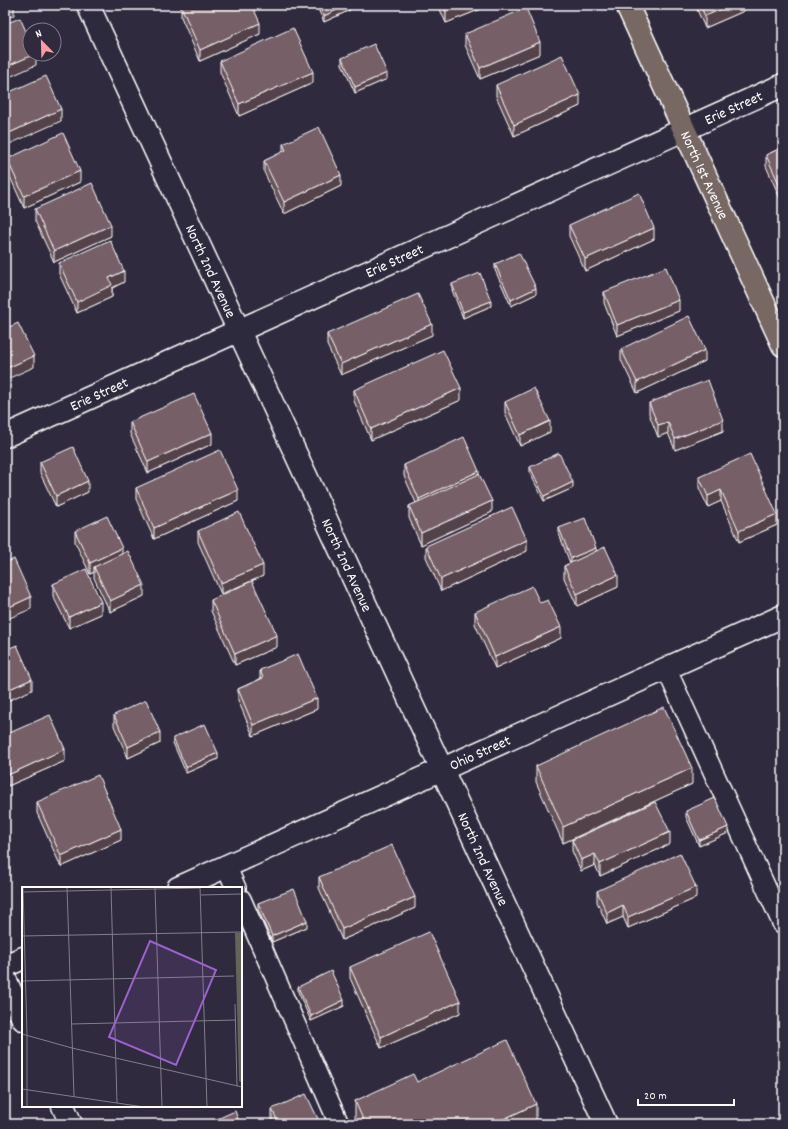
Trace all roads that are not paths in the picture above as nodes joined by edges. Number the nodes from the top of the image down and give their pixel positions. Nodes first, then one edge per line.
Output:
1 (88, 5) edge
2 (628, 5) edge
3 (783, 85) edge
4 (684, 130) junction
5 (239, 330) junction
6 (783, 345) edge
7 (5, 436) edge
8 (783, 616) edge
9 (666, 668) junction
10 (442, 769) junction
11 (226, 866) junction
12 (180, 887) edge
13 (236, 887) edge
14 (242, 902) edge
15 (783, 924) edge
16 (22, 958) edge
17 (5, 966) edge
18 (5, 980) edge
19 (22, 1017) edge
20 (63, 1107) edge
21 (71, 1124) edge
22 (339, 1124) edge
23 (606, 1124) edge

1 - 5 street, North 2nd Avenue
2 - 4 main road, North 1st Avenue
3 - 4 street, Erie Street
4 - 5 street, Erie Street
4 - 6 main road, North 1st Avenue
5 - 7 street, Erie Street
5 - 10 street, North 2nd Avenue
8 - 9 street, Ohio Street
9 - 10 street, Ohio Street
9 - 15 lane
10 - 11 street, Ohio Street
10 - 23 street, North 2nd Avenue
11 - 12 street, Ohio Street
11 - 13 lane
14 - 22 lane
16 - 17 street
18 - 19 street
20 - 21 street

